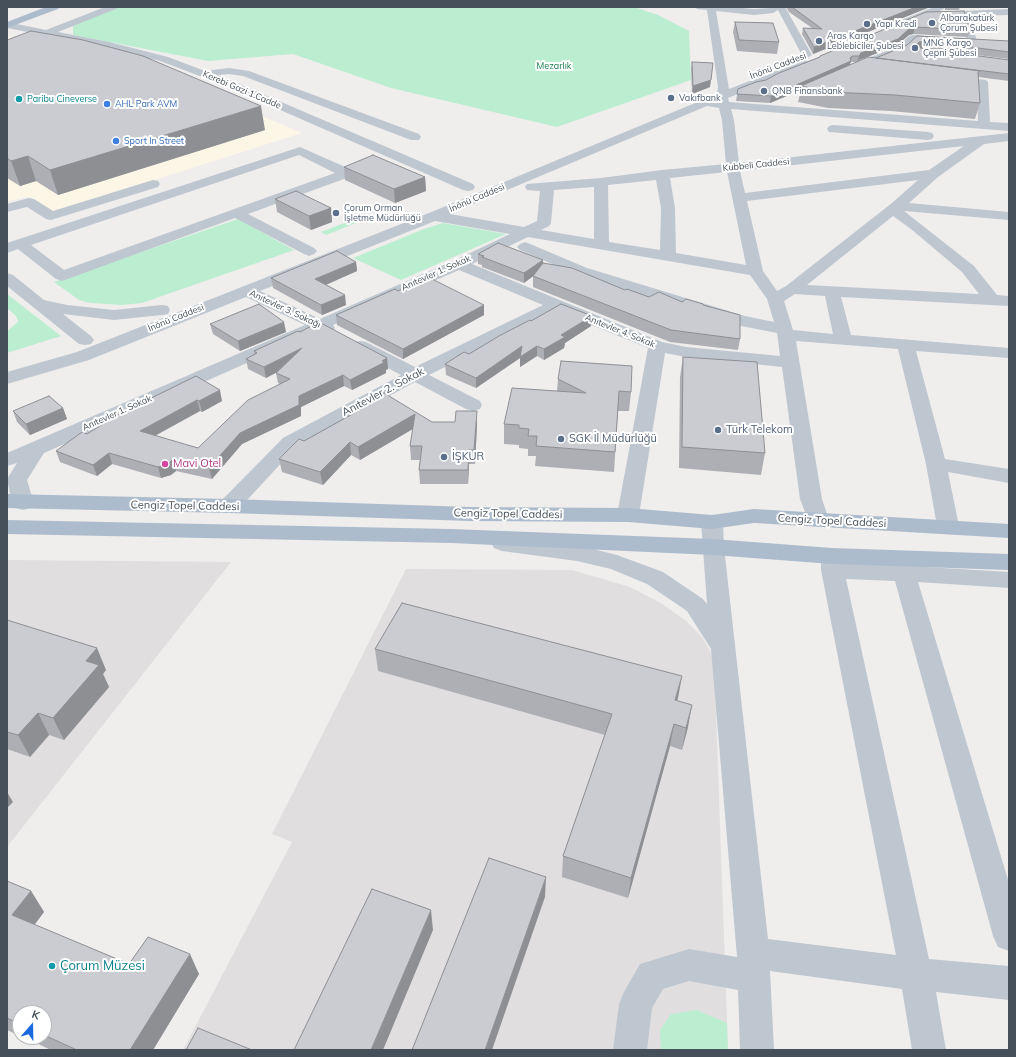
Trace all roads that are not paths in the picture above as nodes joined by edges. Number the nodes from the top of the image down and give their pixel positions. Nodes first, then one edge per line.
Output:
1 (55, 7) edge
2 (113, 7) edge
3 (942, 7) edge
4 (706, 8) edge
5 (794, 8) edge
6 (777, 9) edge
7 (921, 11) edge
8 (1009, 12) edge
9 (964, 13) junction
10 (888, 24) edge
11 (7, 25) edge
12 (7, 31) edge
13 (48, 33) junction
14 (899, 50) junction
15 (915, 52) edge
16 (807, 55) junction
17 (864, 63) edge
18 (202, 74) junction
19 (937, 77) edge
20 (792, 100) dead end
21 (725, 102) junction
22 (770, 109) junction
23 (348, 112) junction
24 (744, 122) dead end
25 (984, 124) junction
26 (315, 127) junction
27 (1009, 127) edge
28 (822, 128) dead end
29 (415, 137) dead end
30 (1009, 137) edge
31 (980, 140) junction
32 (350, 148) dead end
33 (732, 168) junction
34 (662, 174) junction
35 (933, 174) junction
36 (163, 180) dead end
37 (601, 182) junction
38 (546, 186) junction
39 (503, 187) junction
40 (468, 188) junction
41 (451, 194) dead end
42 (740, 198) junction
43 (7, 208) edge
44 (894, 208) junction
45 (235, 213) junction
46 (434, 216) junction
47 (1009, 216) edge
48 (526, 239) junction
49 (602, 244) junction
50 (323, 245) dead end
51 (13, 246) edge
52 (309, 251) junction
53 (294, 257) dead end
54 (668, 257) junction
55 (459, 264) junction
56 (755, 271) junction
57 (7, 278) edge
58 (792, 289) junction
59 (246, 291) junction
60 (832, 291) junction
61 (774, 299) junction
62 (992, 300) junction
63 (1009, 301) edge
64 (38, 303) junction
65 (556, 305) junction
66 (319, 324) junction
67 (113, 329) dead end
68 (785, 332) junction
69 (85, 340) dead end
70 (843, 340) junction
71 (906, 345) junction
72 (657, 346) junction
73 (1009, 354) edge
74 (790, 362) junction
75 (414, 375) junction
76 (7, 378) edge
77 (473, 405) dead end
78 (36, 449) junction
79 (7, 460) edge
80 (936, 464) junction
81 (1009, 476) edge
82 (15, 502) edge
83 (229, 506) junction
84 (628, 515) junction
85 (818, 520) junction
86 (948, 526) junction
87 (7, 527) edge
88 (1009, 531) edge
89 (712, 535) junction
90 (451, 536) junction
91 (1009, 562) edge
92 (832, 563) junction
93 (904, 573) junction
94 (1009, 580) edge
95 (723, 649) junction
96 (1009, 936) edge
97 (754, 964) junction
98 (916, 974) junction
99 (1009, 983) edge
100 (630, 1050) edge
101 (757, 1050) edge
102 (929, 1050) edge

1 - 11 main road
2 - 13 street
3 - 7 street
4 - 6 street
4 - 21 street
5 - 6 street
6 - 16 street
7 - 9 street
7 - 10 street
8 - 9 street
9 - 14 street
11 - 13 street, Kerebi Gazi 1.Cadde
12 - 26 street, Kerebi Gazi 1.Cadde
13 - 18 street, Kerebi Gazi 1.Cadde
14 - 15 street
14 - 17 street
16 - 21 street, İnönü Caddesi
16 - 21 street, İnönü Caddesi
18 - 23 street
18 - 26 street, Kerebi Gazi 1.Cadde
19 - 25 street
20 - 22 street
21 - 22 street
21 - 24 street
21 - 33 street
21 - 39 street, İnönü Caddesi
21 - 40 street, İnönü Caddesi
22 - 25 street
23 - 26 street
23 - 29 street
25 - 27 street
26 - 32 street, Kerebi Gazi 1.Cadde
26 - 40 street
28 - 31 street
30 - 31 street, Kubbeli Caddesi
31 - 33 street, Kubbeli Caddesi
31 - 35 street
33 - 34 street, Kubbeli Caddesi
33 - 42 street
34 - 37 street, Kubbeli Caddesi
34 - 54 street
35 - 42 street
35 - 44 street
36 - 43 street
37 - 38 street, Kubbeli Caddesi
37 - 49 street
38 - 39 street, Kubbeli Caddesi
38 - 48 street, Anıtevler 1. Sokak
39 - 46 street, İnönü Caddesi
40 - 41 street, İnönü Caddesi
42 - 56 street
44 - 47 street
44 - 58 street
44 - 62 street
45 - 51 street
45 - 51 street
45 - 52 street
46 - 48 street
46 - 59 street, İnönü Caddesi
48 - 49 street
48 - 55 street, Anıtevler 1. Sokak
48 - 68 street
49 - 54 street
50 - 52 street
52 - 53 street
54 - 56 street
55 - 65 street, Anıtevler 4. Sokak
55 - 66 street, Anıtevler 1. Sokak
56 - 61 street
57 - 64 street
58 - 60 street
58 - 61 street
59 - 66 street, Anıtevler 3. Sokağı
59 - 76 street, İnönü Caddesi
60 - 62 street
60 - 70 street
61 - 68 street
62 - 63 street
64 - 67 street, İnönü Caddesi
64 - 69 street
65 - 72 street, Anıtevler 4. Sokak
65 - 75 street, Anıtevler 2. Sokak
66 - 75 street, Anıtevler 3. Sokağı
66 - 78 street, Anıtevler 1. Sokak
68 - 70 street
68 - 74 street
70 - 71 street
71 - 73 street
71 - 80 street
72 - 74 street, Anıtevler 4. Sokak
72 - 84 street
74 - 85 street
75 - 77 street, Anıtevler 3. Sokağı
75 - 83 street, Anıtevler 2. Sokak
78 - 79 street, Anıtevler 1. Sokak
78 - 82 street
80 - 81 street
80 - 86 street
82 - 83 main road, Cengiz Topel Caddesi
83 - 84 main road, Cengiz Topel Caddesi
84 - 89 main road, Cengiz Topel Caddesi
85 - 86 main road, Cengiz Topel Caddesi
85 - 89 main road, Cengiz Topel Caddesi
85 - 92 main road
86 - 88 main road, Cengiz Topel Caddesi
87 - 90 main road, Cengiz Topel Caddesi
89 - 90 main road, Cengiz Topel Caddesi
89 - 92 main road, Cengiz Topel Caddesi
89 - 95 street
90 - 95 street
91 - 92 main road, Cengiz Topel Caddesi
92 - 93 street
92 - 98 street
93 - 94 street
93 - 96 street
95 - 97 street
97 - 98 street
97 - 100 street
97 - 101 street
98 - 99 street
98 - 102 street

